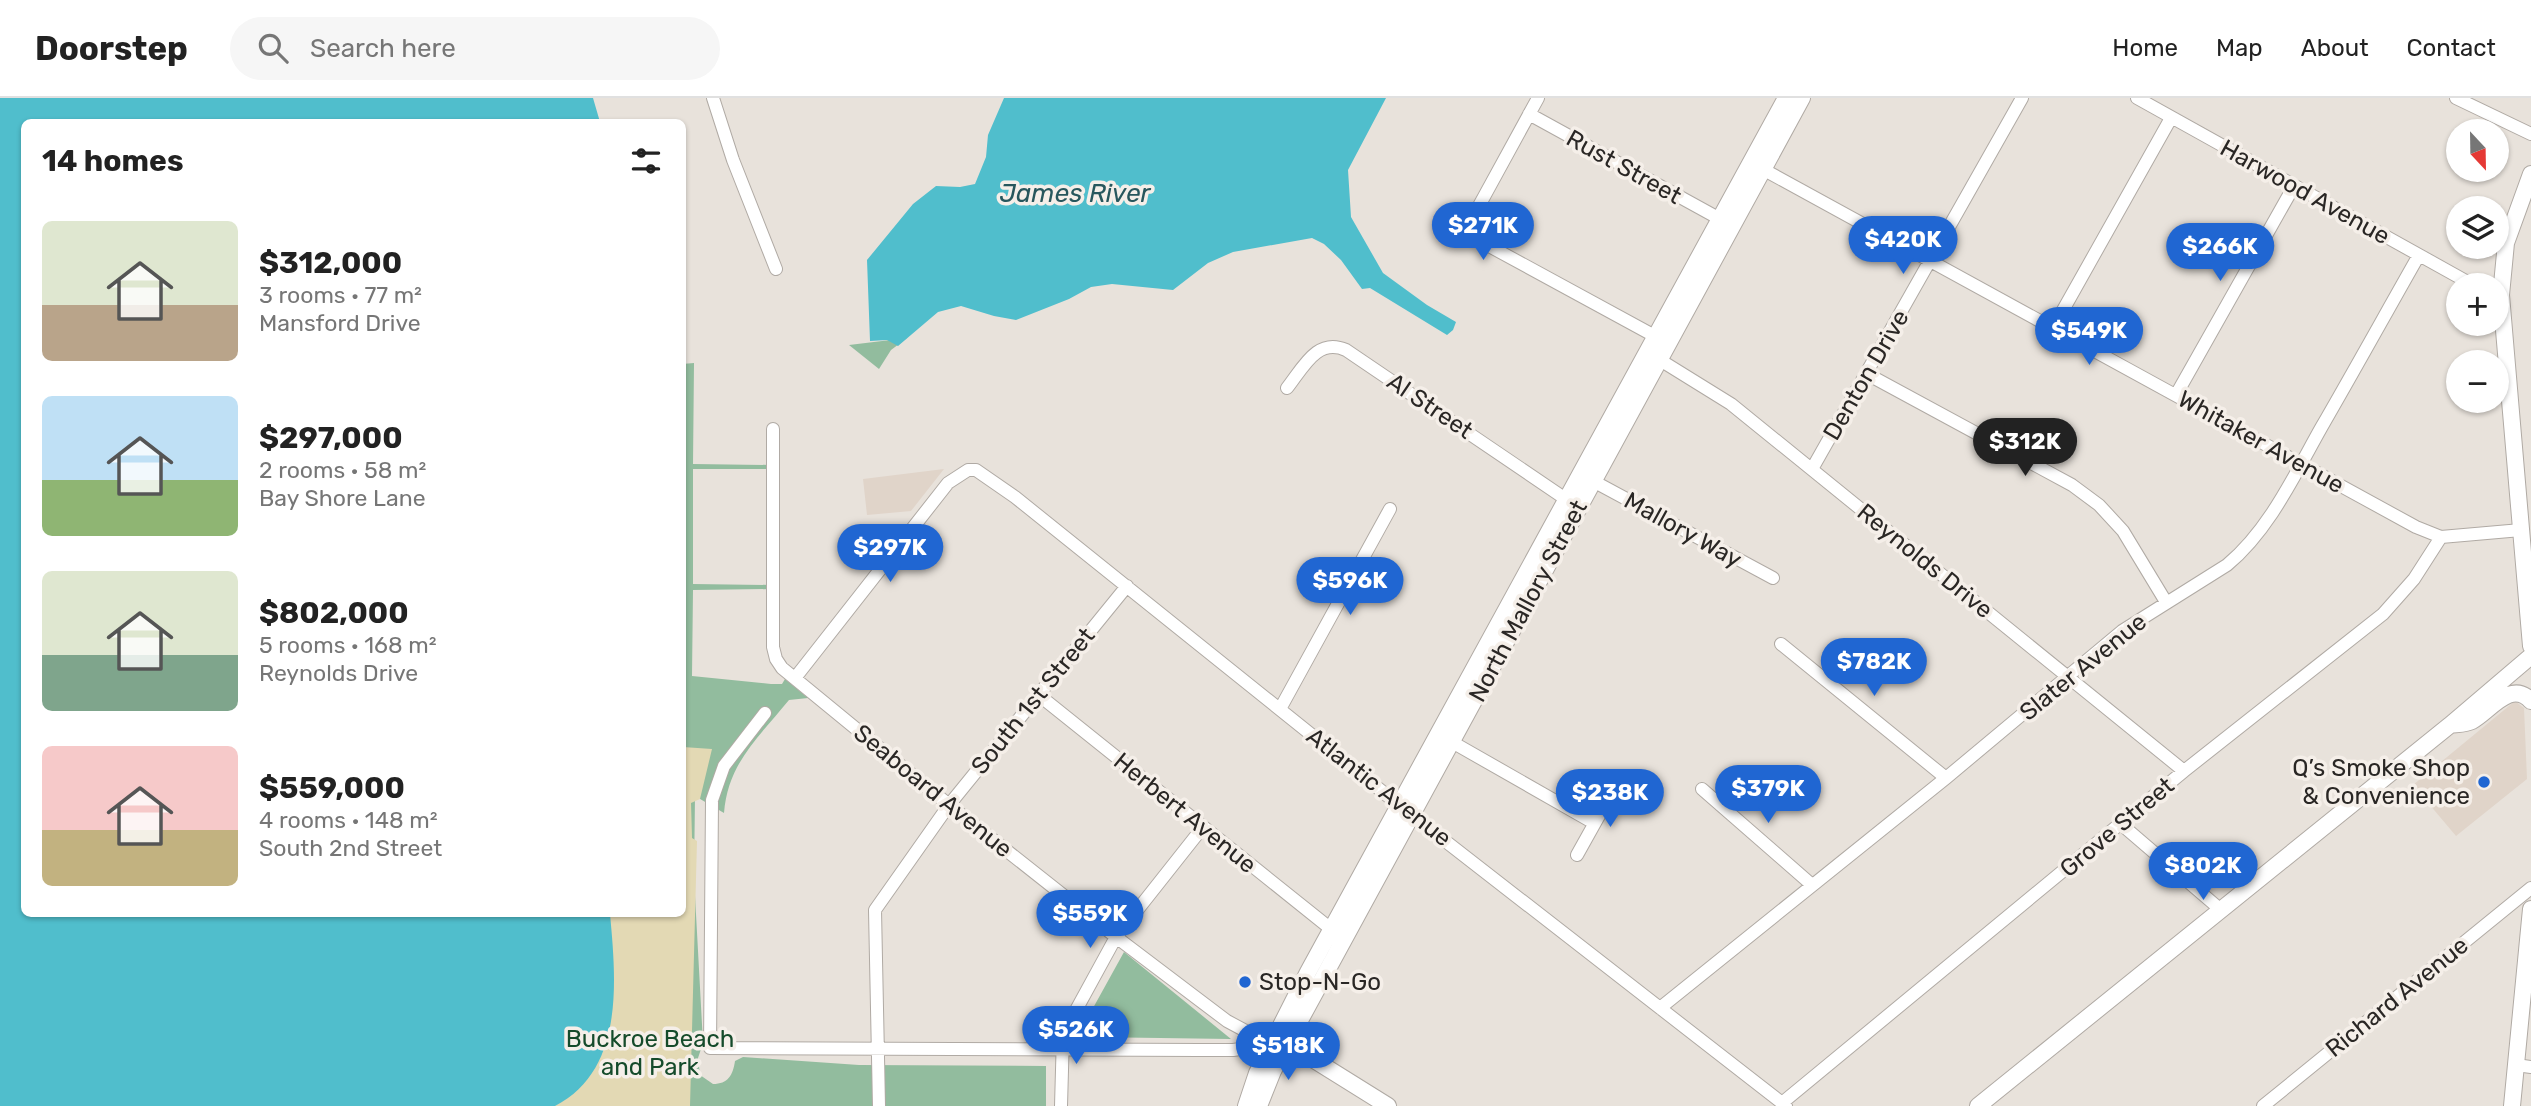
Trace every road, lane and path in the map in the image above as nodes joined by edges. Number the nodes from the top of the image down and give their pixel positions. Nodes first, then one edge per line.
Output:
1 (713, 98) edge
2 (1538, 98) edge
3 (1786, 98) edge
4 (1802, 98) edge
5 (2022, 98) edge
6 (2137, 98) edge
7 (2456, 98) edge
8 (1529, 114) junction
9 (2171, 118) junction
10 (2531, 134) edge
11 (1757, 166) junction
12 (2531, 174) edge
13 (2294, 186) junction
14 (1720, 219) junction
15 (2419, 255) junction
16 (1931, 261) junction
17 (776, 269) dead end
18 (2451, 273) edge
19 (2502, 273) edge
20 (2053, 328) junction
21 (2503, 336) edge
22 (1662, 340) junction
23 (1660, 360) junction
24 (1867, 374) junction
25 (1287, 388) dead end
26 (2176, 395) junction
27 (773, 429) dead end
28 (2301, 464) junction
29 (1812, 469) junction
30 (1593, 481) junction
31 (1572, 503) junction
32 (1390, 509) dead end
33 (2521, 530) junction
34 (2441, 537) junction
35 (1773, 578) dead end
36 (1127, 586) junction
37 (2166, 602) junction
38 (2529, 603) edge
39 (1781, 644) dead end
40 (2531, 646) edge
41 (2531, 656) edge
42 (2067, 677) junction
43 (795, 678) junction
44 (1040, 696) junction
45 (2531, 701) edge
46 (1280, 709) junction
47 (765, 713) dead end
48 (2450, 725) junction
49 (1452, 742) junction
50 (2184, 771) junction
51 (1946, 778) junction
52 (1615, 787) dead end
53 (1703, 789) dead end
54 (949, 805) junction
55 (1406, 809) junction
56 (1594, 823) junction
57 (2122, 825) junction
58 (1203, 827) junction
59 (1577, 855) dead end
60 (1812, 885) junction
61 (2531, 888) edge
62 (2531, 909) edge
63 (2221, 910) junction
64 (1331, 929) junction
65 (1116, 937) junction
66 (1660, 1008) junction
67 (1278, 1045) junction
68 (880, 1049) junction
69 (1062, 1050) junction
70 (2524, 1066) edge
71 (1784, 1105) edge
72 (879, 1106) edge
73 (1061, 1106) edge
74 (1246, 1106) edge
75 (1259, 1106) edge
76 (1388, 1106) edge
77 (1978, 1106) edge
78 (2263, 1106) edge
79 (2511, 1106) edge

1 - 17 street
2 - 8 street
3 - 11 main road, North Mallory Street
4 - 11 main road, North Mallory Street
5 - 16 street, Denton Drive
6 - 9 street, Harwood Avenue
7 - 10 street
8 - 14 street, Rust Street
8 - 22 street
9 - 13 street, Harwood Avenue
9 - 20 street
11 - 14 main road, North Mallory Street
11 - 16 street, Whitaker Avenue
11 - 22 main road, North Mallory Street
12 - 19 main road
13 - 15 street, Harwood Avenue
13 - 26 street
14 - 22 main road, North Mallory Street
15 - 18 street, Harwood Avenue
15 - 28 street, Slater Avenue
16 - 20 street, Whitaker Avenue
16 - 24 street, Denton Drive
20 - 26 street, Whitaker Avenue
21 - 33 main road
22 - 23 main road, North Mallory Street
22 - 31 main road, North Mallory Street
23 - 29 street, Reynolds Drive
23 - 30 main road, North Mallory Street
24 - 29 street, Denton Drive
24 - 37 street
25 - 31 street, Al Street
26 - 28 street, Whitaker Avenue
27 - 43 street, Seaboard Avenue
28 - 34 street, Whitaker Avenue
28 - 37 street, Slater Avenue
29 - 42 street, Reynolds Drive
30 - 31 main road, North Mallory Street
30 - 35 street, Mallory Way
31 - 49 main road, North Mallory Street
31 - 55 main road, North Mallory Street
32 - 46 street
33 - 34 street
33 - 38 main road
34 - 50 street, Grove Street
36 - 43 street, Atlantic Avenue
36 - 44 street, South 1st Street
36 - 46 street, Atlantic Avenue
37 - 42 street, Slater Avenue
38 - 40 main road
39 - 51 street
41 - 48 main road
42 - 50 street, Reynolds Drive
42 - 51 street, Slater Avenue
43 - 54 street, Seaboard Avenue
44 - 54 street, South 1st Street
44 - 58 street, Herbert Avenue
45 - 48 main road
46 - 55 street, Atlantic Avenue
47 - 68 street
48 - 63 main road
49 - 55 main road, North Mallory Street
49 - 56 street
50 - 57 street, Grove Street
51 - 60 street, Slater Avenue
52 - 56 street
53 - 60 street
54 - 65 street, Seaboard Avenue
54 - 68 street, South 1st Street
55 - 64 main road, North Mallory Street
55 - 66 street, Atlantic Avenue
55 - 67 main road, North Mallory Street
56 - 59 street
57 - 63 street
57 - 71 street, Grove Street
58 - 64 street, Herbert Avenue
58 - 65 street
60 - 66 street, Slater Avenue
61 - 78 street, Richard Avenue
62 - 70 main road
63 - 77 main road
64 - 67 main road, North Mallory Street
65 - 67 street, Seaboard Avenue
65 - 69 street
66 - 71 street, Atlantic Avenue
67 - 69 street
67 - 74 main road, North Mallory Street
67 - 75 main road, North Mallory Street
67 - 76 main road, Seaboard Avenue
68 - 69 street
68 - 72 street, South 1st Street
69 - 73 street
70 - 79 main road

